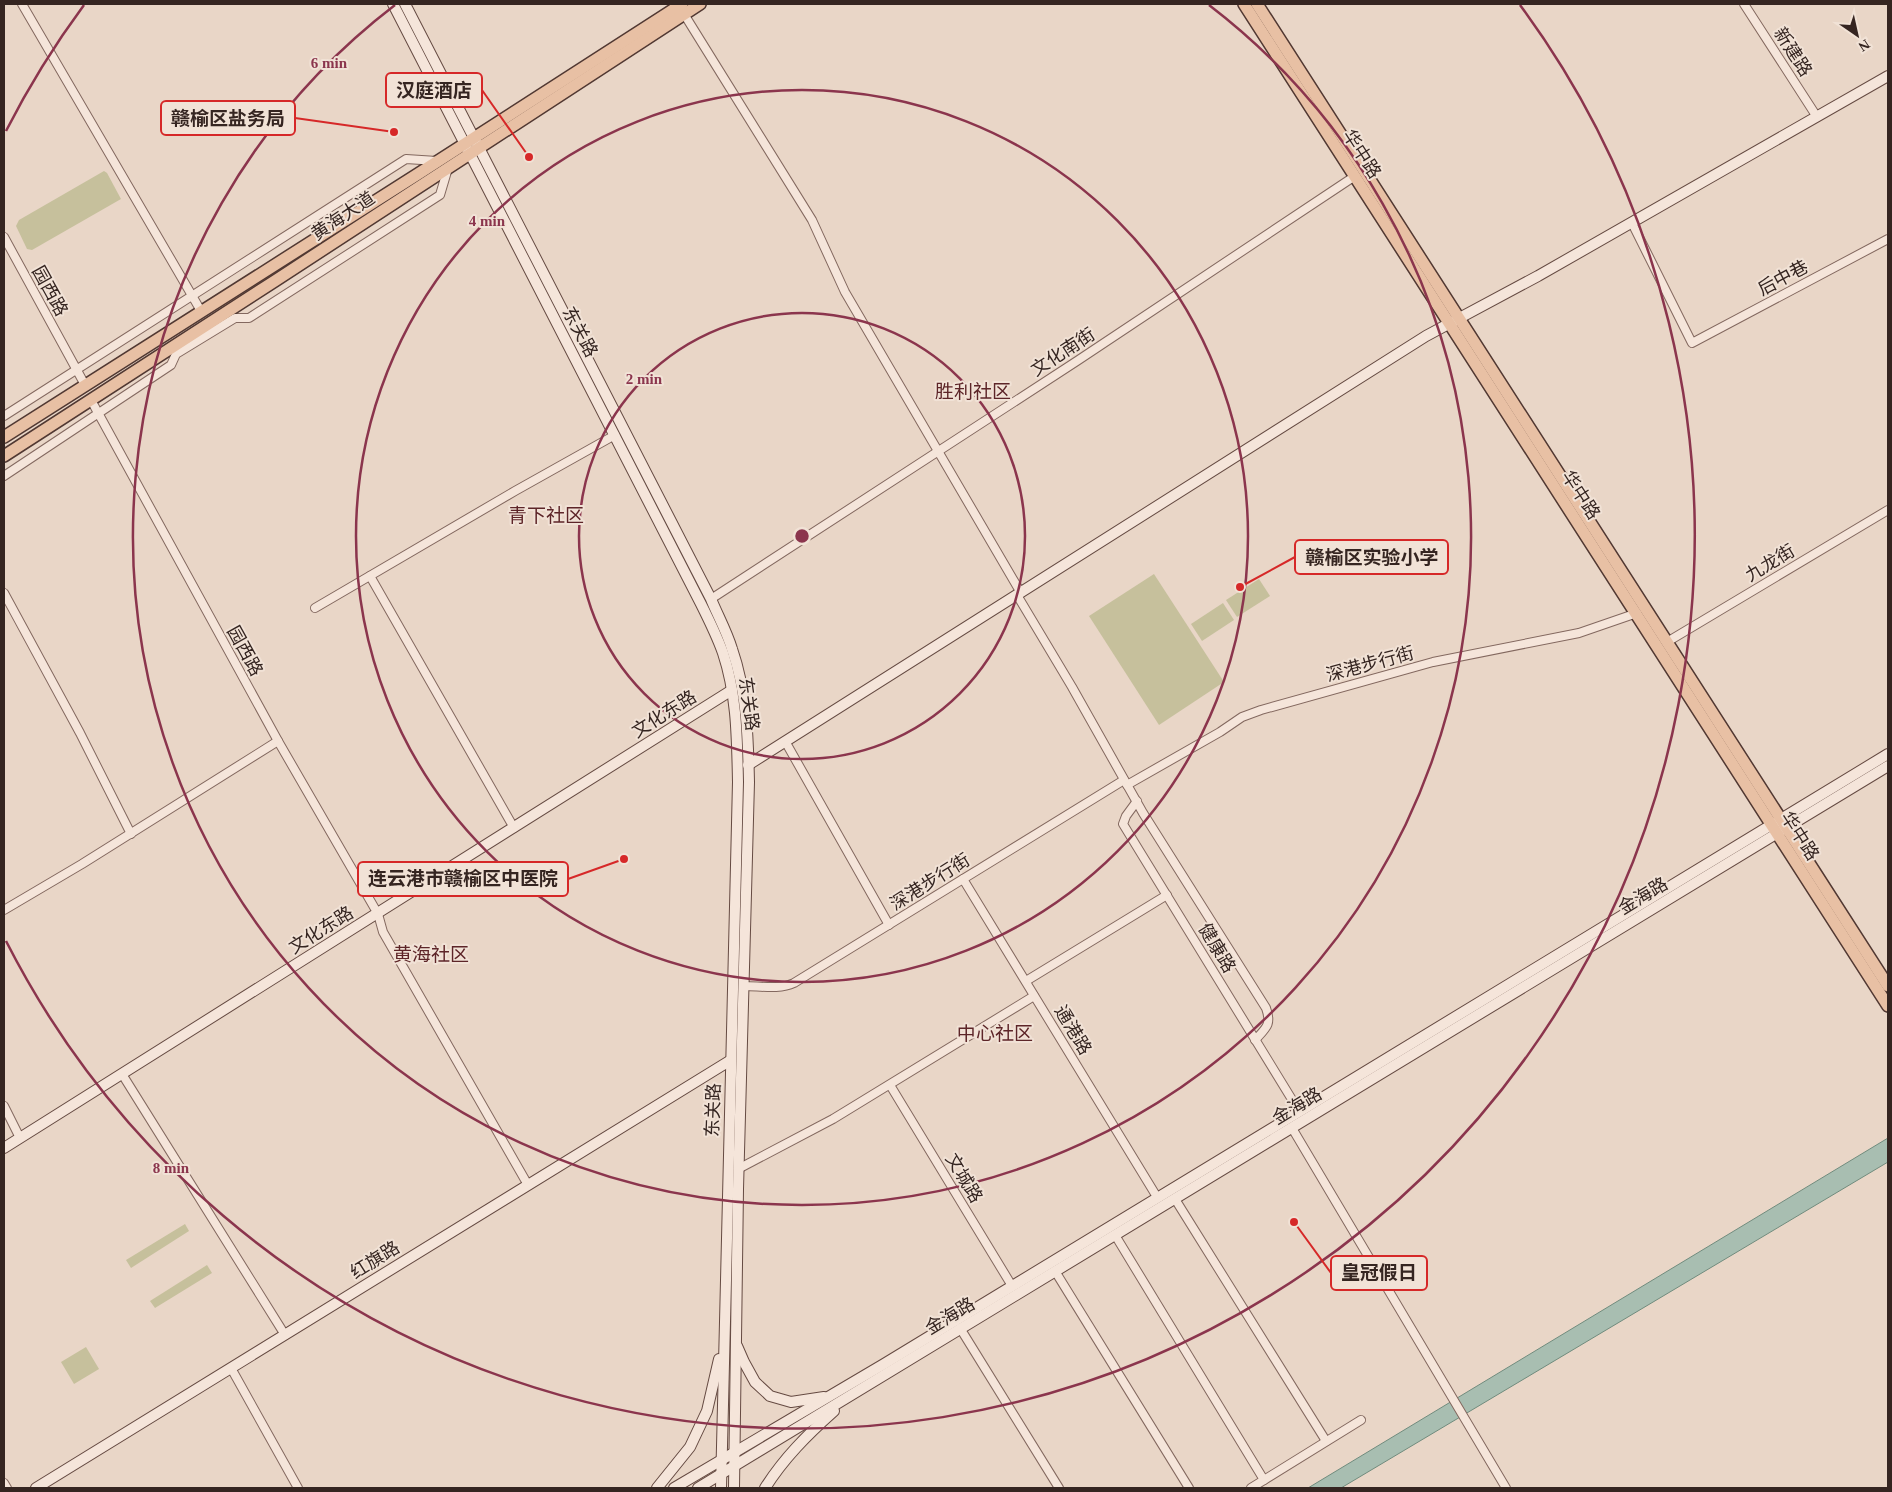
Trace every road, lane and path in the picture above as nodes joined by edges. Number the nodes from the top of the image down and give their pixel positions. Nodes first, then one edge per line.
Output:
1 (22, 4) edge
2 (393, 4) edge
3 (405, 4) edge
4 (700, 4) edge
5 (1244, 4) edge
6 (1257, 4) edge
7 (1744, 4) edge
8 (683, 9) edge
9 (1888, 76) edge
10 (1817, 117) junction
11 (472, 146) junction
12 (444, 164) junction
13 (1355, 176) junction
14 (1632, 223) junction
15 (4, 237) edge
16 (1888, 239) edge
17 (192, 296) junction
18 (201, 311) junction
19 (1455, 321) junction
20 (76, 369) junction
21 (85, 385) junction
22 (91, 400) junction
23 (98, 413) junction
24 (4, 416) edge
25 (615, 435) junction
26 (4, 437) edge
27 (937, 452) junction
28 (4, 456) edge
29 (4, 476) edge
30 (1888, 510) edge
31 (370, 576) junction
32 (4, 593) edge
33 (1019, 594) junction
34 (711, 600) junction
35 (315, 608) dead end
36 (1637, 614) junction
37 (1668, 642) junction
38 (732, 690) junction
39 (278, 741) junction
40 (786, 741) junction
41 (1888, 754) edge
42 (748, 765) junction
43 (1888, 766) edge
44 (1126, 782) junction
45 (1137, 801) junction
46 (1779, 826) junction
47 (514, 828) junction
48 (131, 834) junction
49 (963, 879) junction
50 (1167, 895) junction
51 (4, 910) edge
52 (378, 914) junction
53 (888, 925) junction
54 (1026, 981) junction
55 (744, 986) junction
56 (1888, 986) edge
57 (1034, 996) junction
58 (1888, 1006) edge
59 (1255, 1040) junction
60 (731, 1060) junction
61 (122, 1074) junction
62 (890, 1085) junction
63 (4, 1106) edge
64 (1299, 1111) junction
65 (1292, 1128) junction
66 (20, 1138) junction
67 (4, 1148) edge
68 (738, 1169) junction
69 (528, 1185) junction
70 (1157, 1197) junction
71 (1175, 1199) junction
72 (1115, 1235) junction
73 (1055, 1271) junction
74 (1012, 1286) junction
75 (960, 1328) junction
76 (285, 1335) junction
77 (730, 1339) junction
78 (231, 1368) junction
79 (854, 1393) junction
80 (830, 1396) junction
81 (1361, 1420) dead end
82 (1326, 1441) junction
83 (736, 1451) junction
84 (722, 1459) junction
85 (736, 1465) junction
86 (722, 1474) junction
87 (1264, 1480) junction
88 (4, 1483) edge
89 (7, 1488) edge
90 (36, 1488) edge
91 (298, 1488) edge
92 (657, 1488) edge
93 (674, 1488) edge
94 (698, 1488) edge
95 (721, 1488) edge
96 (734, 1488) edge
97 (765, 1488) edge
98 (1059, 1488) edge
99 (1189, 1488) edge
100 (1251, 1488) edge
101 (1506, 1488) edge

1 - 17 street
2 - 11 main road, 东关路
3 - 11 main road, 东关路
4 - 8 main road, 黄海大道
5 - 13 main road, 华中路
6 - 19 main road, 华中路
7 - 10 street, 新建路
8 - 11 main road, 黄海大道
8 - 27 street
9 - 10 main road
10 - 14 main road
11 - 12 main road, 黄海大道
11 - 25 main road, 东关路
11 - 34 main road, 东关路
12 - 17 street
12 - 18 main road, 黄海大道
12 - 22 main road, 黄海大道
12 - 23 street
13 - 19 main road, 华中路
13 - 27 street, 文化南街
14 - 16 street, 后中巷
14 - 19 main road
15 - 20 street, 园西路
17 - 18 street
17 - 20 street
18 - 21 main road, 黄海大道
19 - 33 main road
19 - 36 main road, 华中路
19 - 37 main road, 华中路
20 - 21 street, 园西路
20 - 24 street
21 - 26 main road, 黄海大道
22 - 23 street, 园西路
22 - 28 main road, 黄海大道
23 - 29 street
23 - 39 street, 园西路
25 - 31 street
25 - 38 main road, 东关路
27 - 33 street
27 - 34 street, 文化南街
30 - 37 street, 九龙街
31 - 35 street
31 - 47 street
32 - 48 street
33 - 40 main road
33 - 44 street
34 - 42 main road, 东关路
36 - 44 street, 深港步行街
36 - 46 main road, 华中路
37 - 46 main road, 华中路
38 - 47 main road, 文化东路
38 - 60 main road, 东关路
39 - 48 street
39 - 52 street, 园西路
40 - 42 main road
40 - 53 street
41 - 46 main road, 金海路
42 - 55 main road, 东关路
43 - 46 main road, 金海路
44 - 45 street
44 - 49 street, 深港步行街
45 - 50 street, 健康路
45 - 59 street
46 - 56 main road, 华中路
46 - 58 main road, 华中路
46 - 64 main road, 金海路
46 - 65 main road, 金海路
47 - 52 main road, 文化东路
48 - 51 street
49 - 53 street, 深港步行街
49 - 54 street, 通港路
50 - 54 street
50 - 59 street, 健康路
52 - 61 main road, 文化东路
52 - 69 street, 园西路
53 - 55 street, 深港步行街
54 - 57 street, 通港路
55 - 68 main road, 东关路
57 - 62 street
57 - 70 street, 通港路
59 - 64 street, 健康路
60 - 69 main road, 红旗路
60 - 77 main road, 东关路
61 - 66 main road, 文化东路
61 - 76 street
62 - 68 street
62 - 74 street, 文城路
63 - 66 street
64 - 70 main road, 金海路
65 - 71 main road, 金海路
65 - 101 street
66 - 67 main road, 文化东路
68 - 77 main road, 东关路
69 - 76 main road, 红旗路
70 - 74 main road, 金海路
71 - 72 main road, 金海路
71 - 82 street
72 - 73 main road, 金海路
72 - 87 street
73 - 75 main road, 金海路
73 - 99 street
74 - 80 main road, 金海路
75 - 79 main road, 金海路
75 - 98 street
76 - 78 main road, 红旗路
77 - 80 main road
77 - 83 main road, 东关路
77 - 84 main road, 东关路
77 - 92 main road
78 - 90 main road, 红旗路
78 - 91 street
79 - 85 main road, 金海路
79 - 97 main road
80 - 83 main road, 金海路
81 - 82 street
82 - 87 street
83 - 84 main road, 金海路
83 - 85 main road, 东关路
84 - 86 main road, 东关路
84 - 93 main road, 金海路
85 - 86 main road, 金海路
85 - 96 main road, 东关路
86 - 94 main road, 金海路
86 - 95 main road, 东关路
87 - 100 street
88 - 89 street

